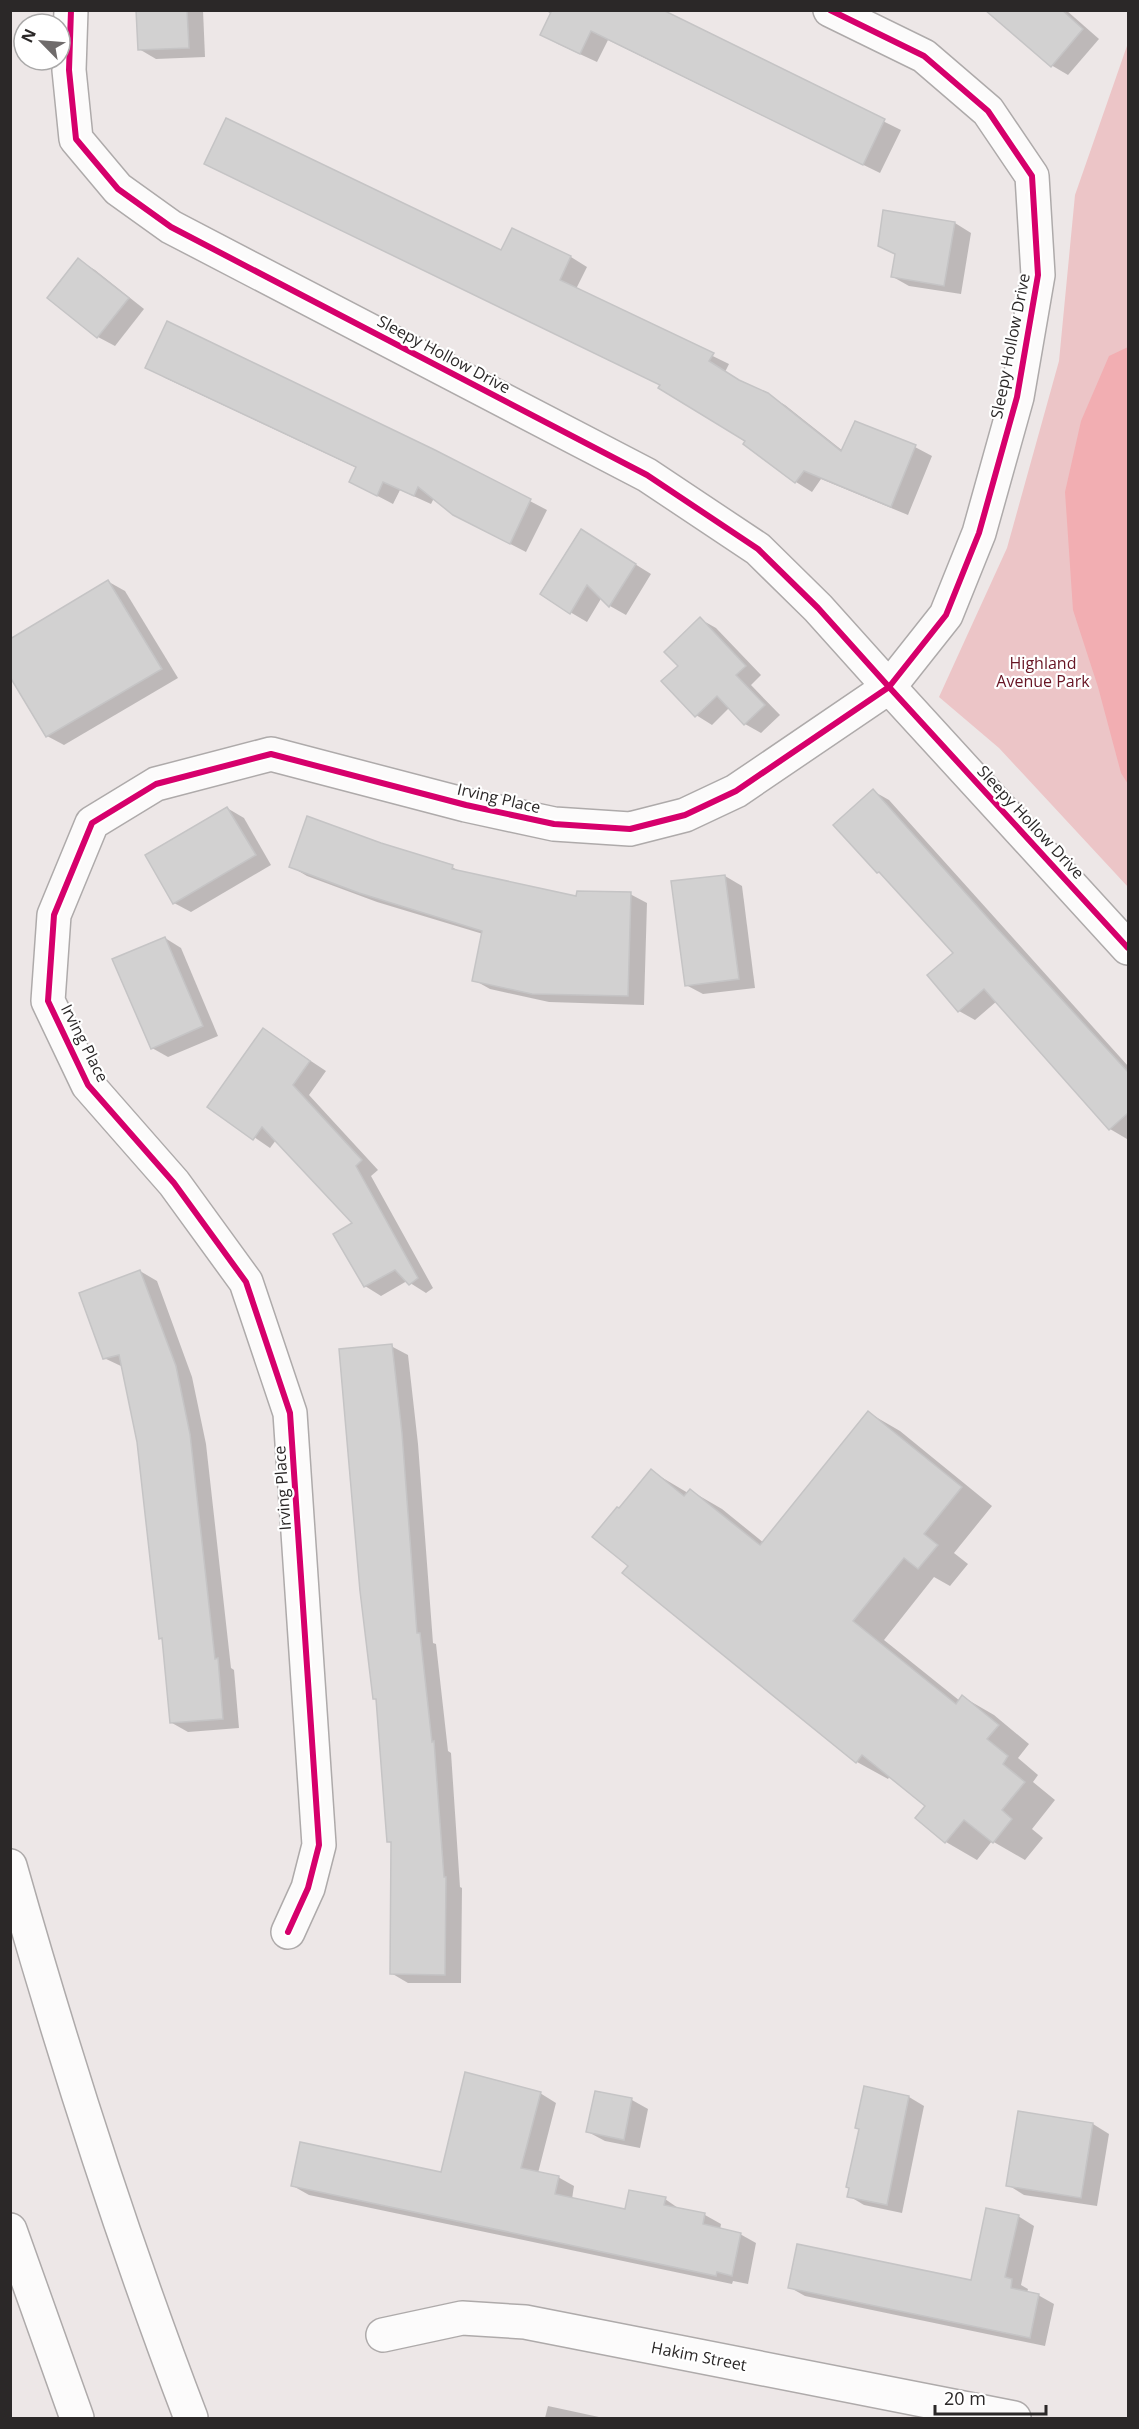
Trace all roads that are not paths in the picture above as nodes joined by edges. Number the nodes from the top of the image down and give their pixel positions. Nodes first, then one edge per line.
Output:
1 (71, 10) edge
2 (830, 10) edge
3 (889, 687) junction
4 (1128, 948) edge
5 (10, 1866) edge
6 (288, 1932) dead end
7 (10, 2230) edge
8 (383, 2335) dead end
9 (77, 2418) edge
10 (191, 2418) edge
11 (1014, 2418) edge

1 - 3 main road, Sleepy Hollow Drive
2 - 3 main road, Sleepy Hollow Drive
3 - 4 main road, Sleepy Hollow Drive
3 - 6 main road, Irving Place
5 - 10 main road
7 - 9 main road
8 - 11 main road, Hakim Street

